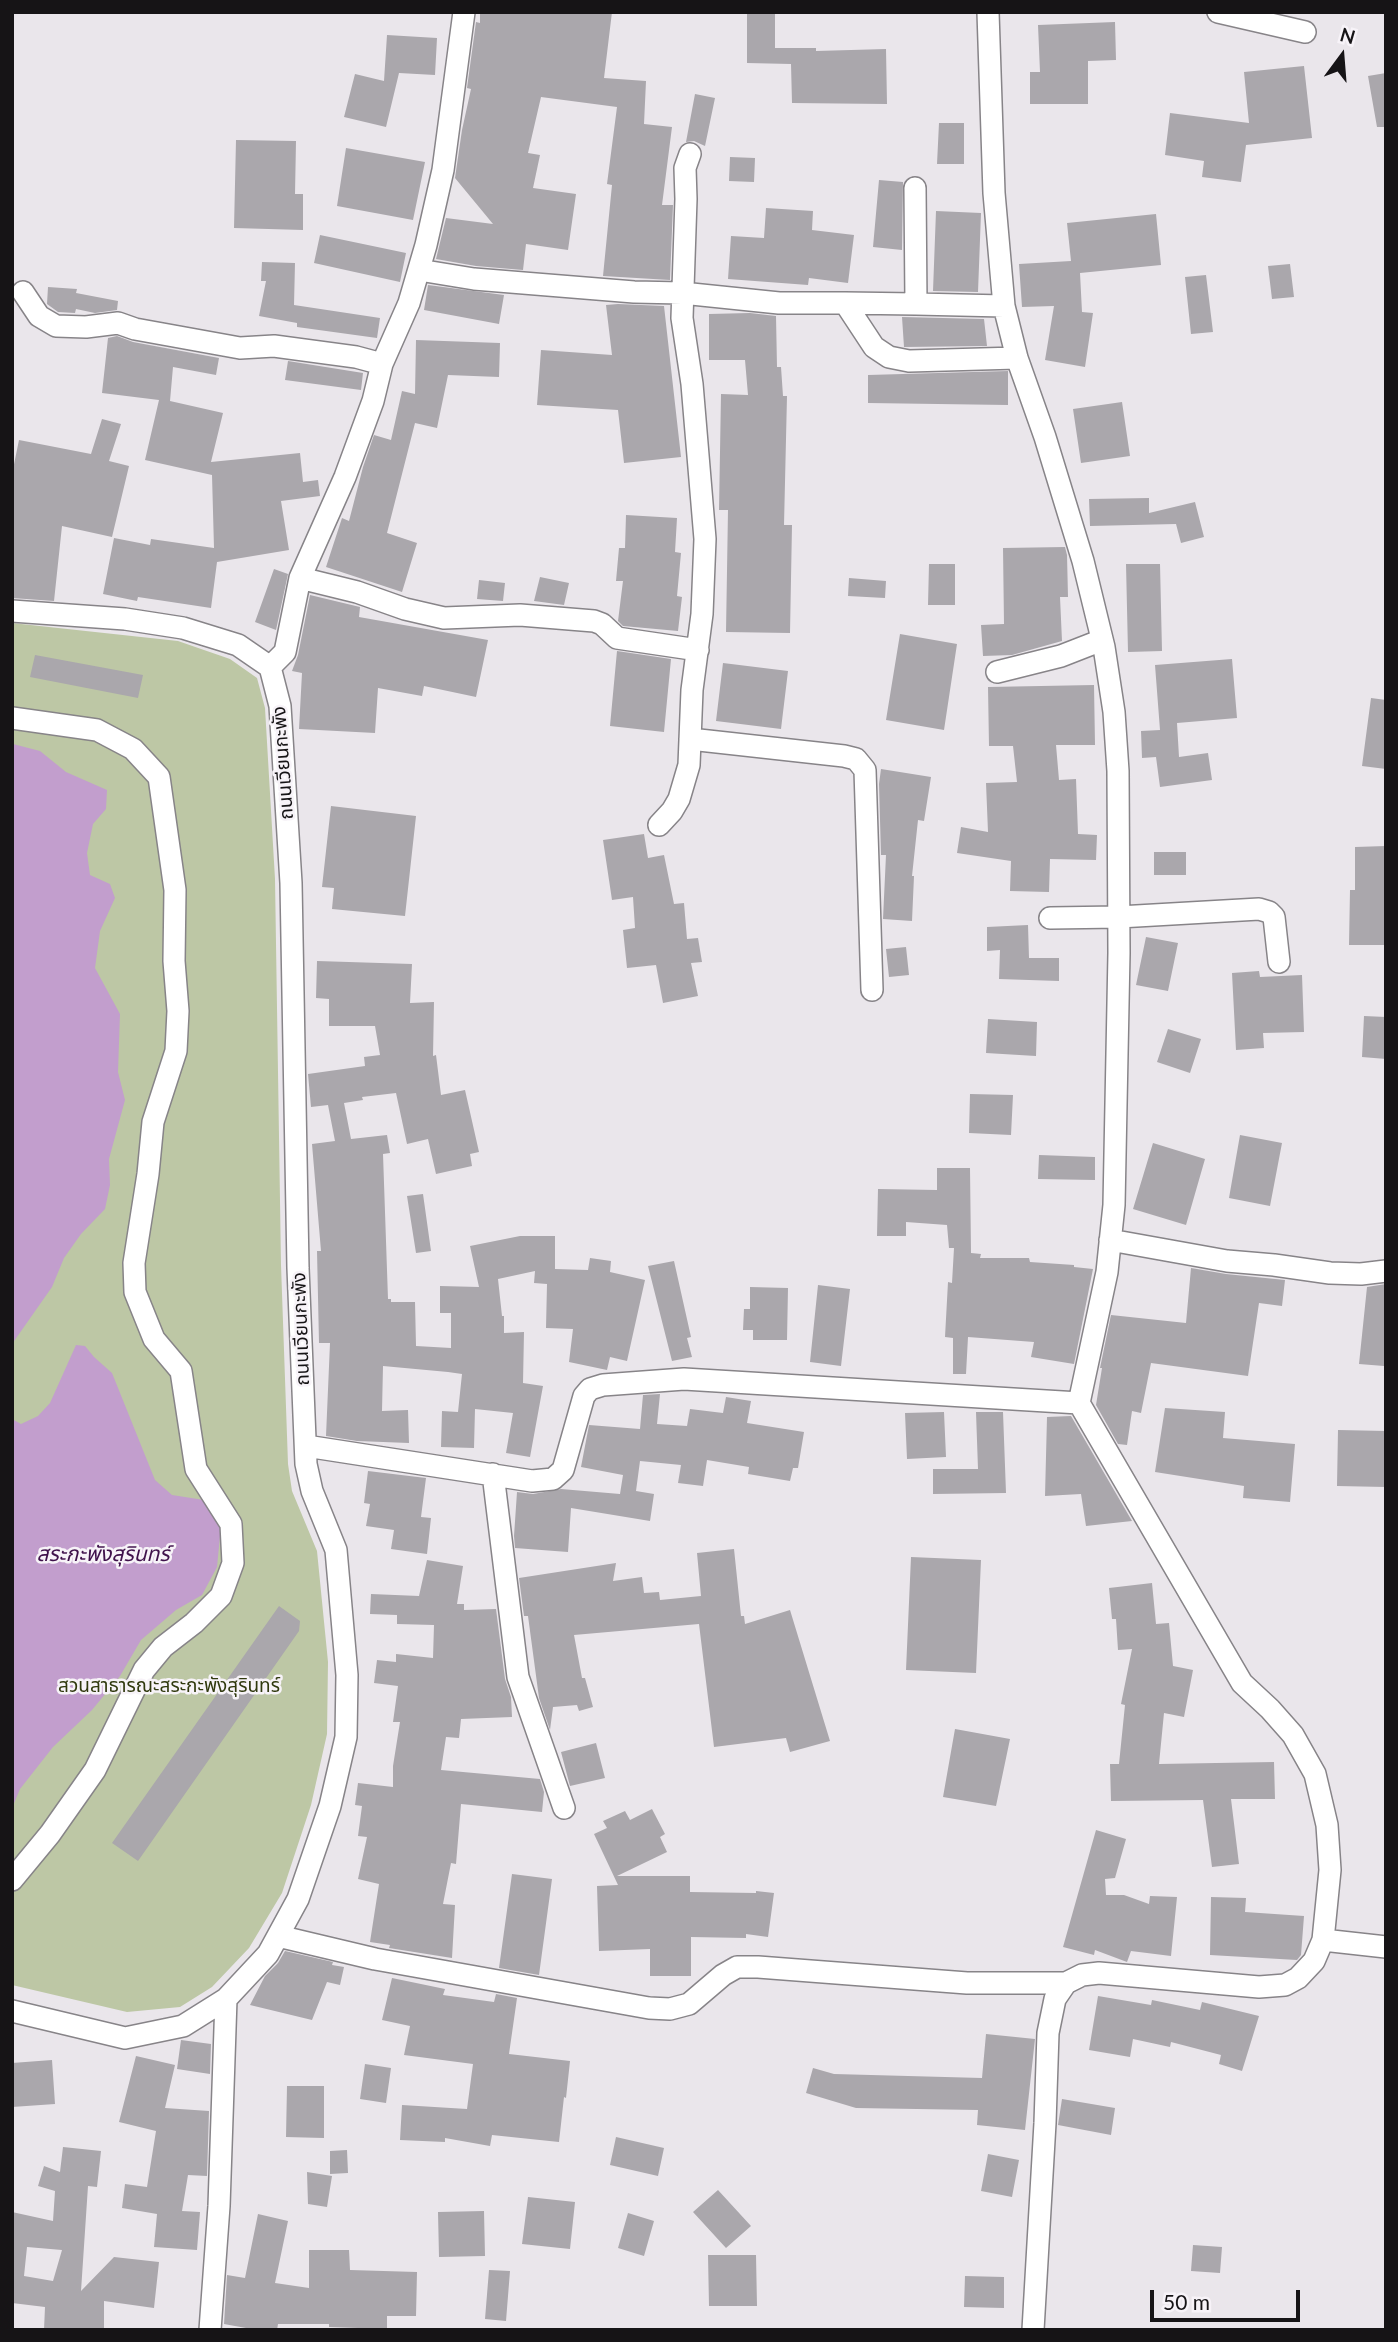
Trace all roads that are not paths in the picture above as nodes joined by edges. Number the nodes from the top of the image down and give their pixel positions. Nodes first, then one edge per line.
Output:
1 (464, 12) edge
2 (988, 12) edge
3 (1218, 12) edge
4 (1305, 32) dead end
5 (690, 154) dead end
6 (915, 188) dead end
7 (419, 270) junction
8 (23, 292) dead end
9 (682, 293) junction
10 (845, 303) junction
11 (916, 304) junction
12 (1004, 306) junction
13 (1017, 358) junction
14 (382, 364) junction
15 (300, 578) junction
16 (12, 611) edge
17 (1102, 640) junction
18 (698, 650) junction
19 (270, 667) junction
20 (997, 673) dead end
21 (12, 718) edge
22 (690, 739) junction
23 (659, 825) dead end
24 (1119, 917) junction
25 (1051, 918) dead end
26 (1279, 962) dead end
27 (872, 990) dead end
28 (1110, 1240) junction
29 (1386, 1271) edge
30 (1079, 1403) junction
31 (306, 1446) junction
32 (494, 1474) junction
33 (564, 1808) dead end
34 (12, 1880) edge
35 (278, 1936) junction
36 (1323, 1940) junction
37 (1386, 1947) edge
38 (1066, 1983) junction
39 (226, 1998) junction
40 (12, 2011) edge
41 (210, 2330) edge
42 (1033, 2330) edge

1 - 7 street
2 - 12 street
3 - 4 street
5 - 9 street
6 - 11 street
7 - 9 street
7 - 14 street
8 - 14 street
9 - 10 street
9 - 18 street
10 - 11 street
10 - 13 street
11 - 12 street
12 - 13 street
13 - 17 street
14 - 15 street
15 - 18 street
15 - 19 street
16 - 19 street
17 - 20 street
17 - 24 street
18 - 22 street
19 - 31 street, ถนนเวียนกะพัง
21 - 34 street
22 - 23 street
22 - 27 street
24 - 25 street
24 - 26 street
24 - 28 street
28 - 29 street
28 - 30 street
30 - 32 street
30 - 36 street
31 - 32 street
31 - 35 street, ถนนเวียนกะพัง
32 - 33 street
35 - 38 street
35 - 39 street, ถนนเวียนกะพัง
36 - 37 street
36 - 38 street
38 - 42 street
39 - 40 street, ถนนเวียนกะพัง
39 - 41 street

